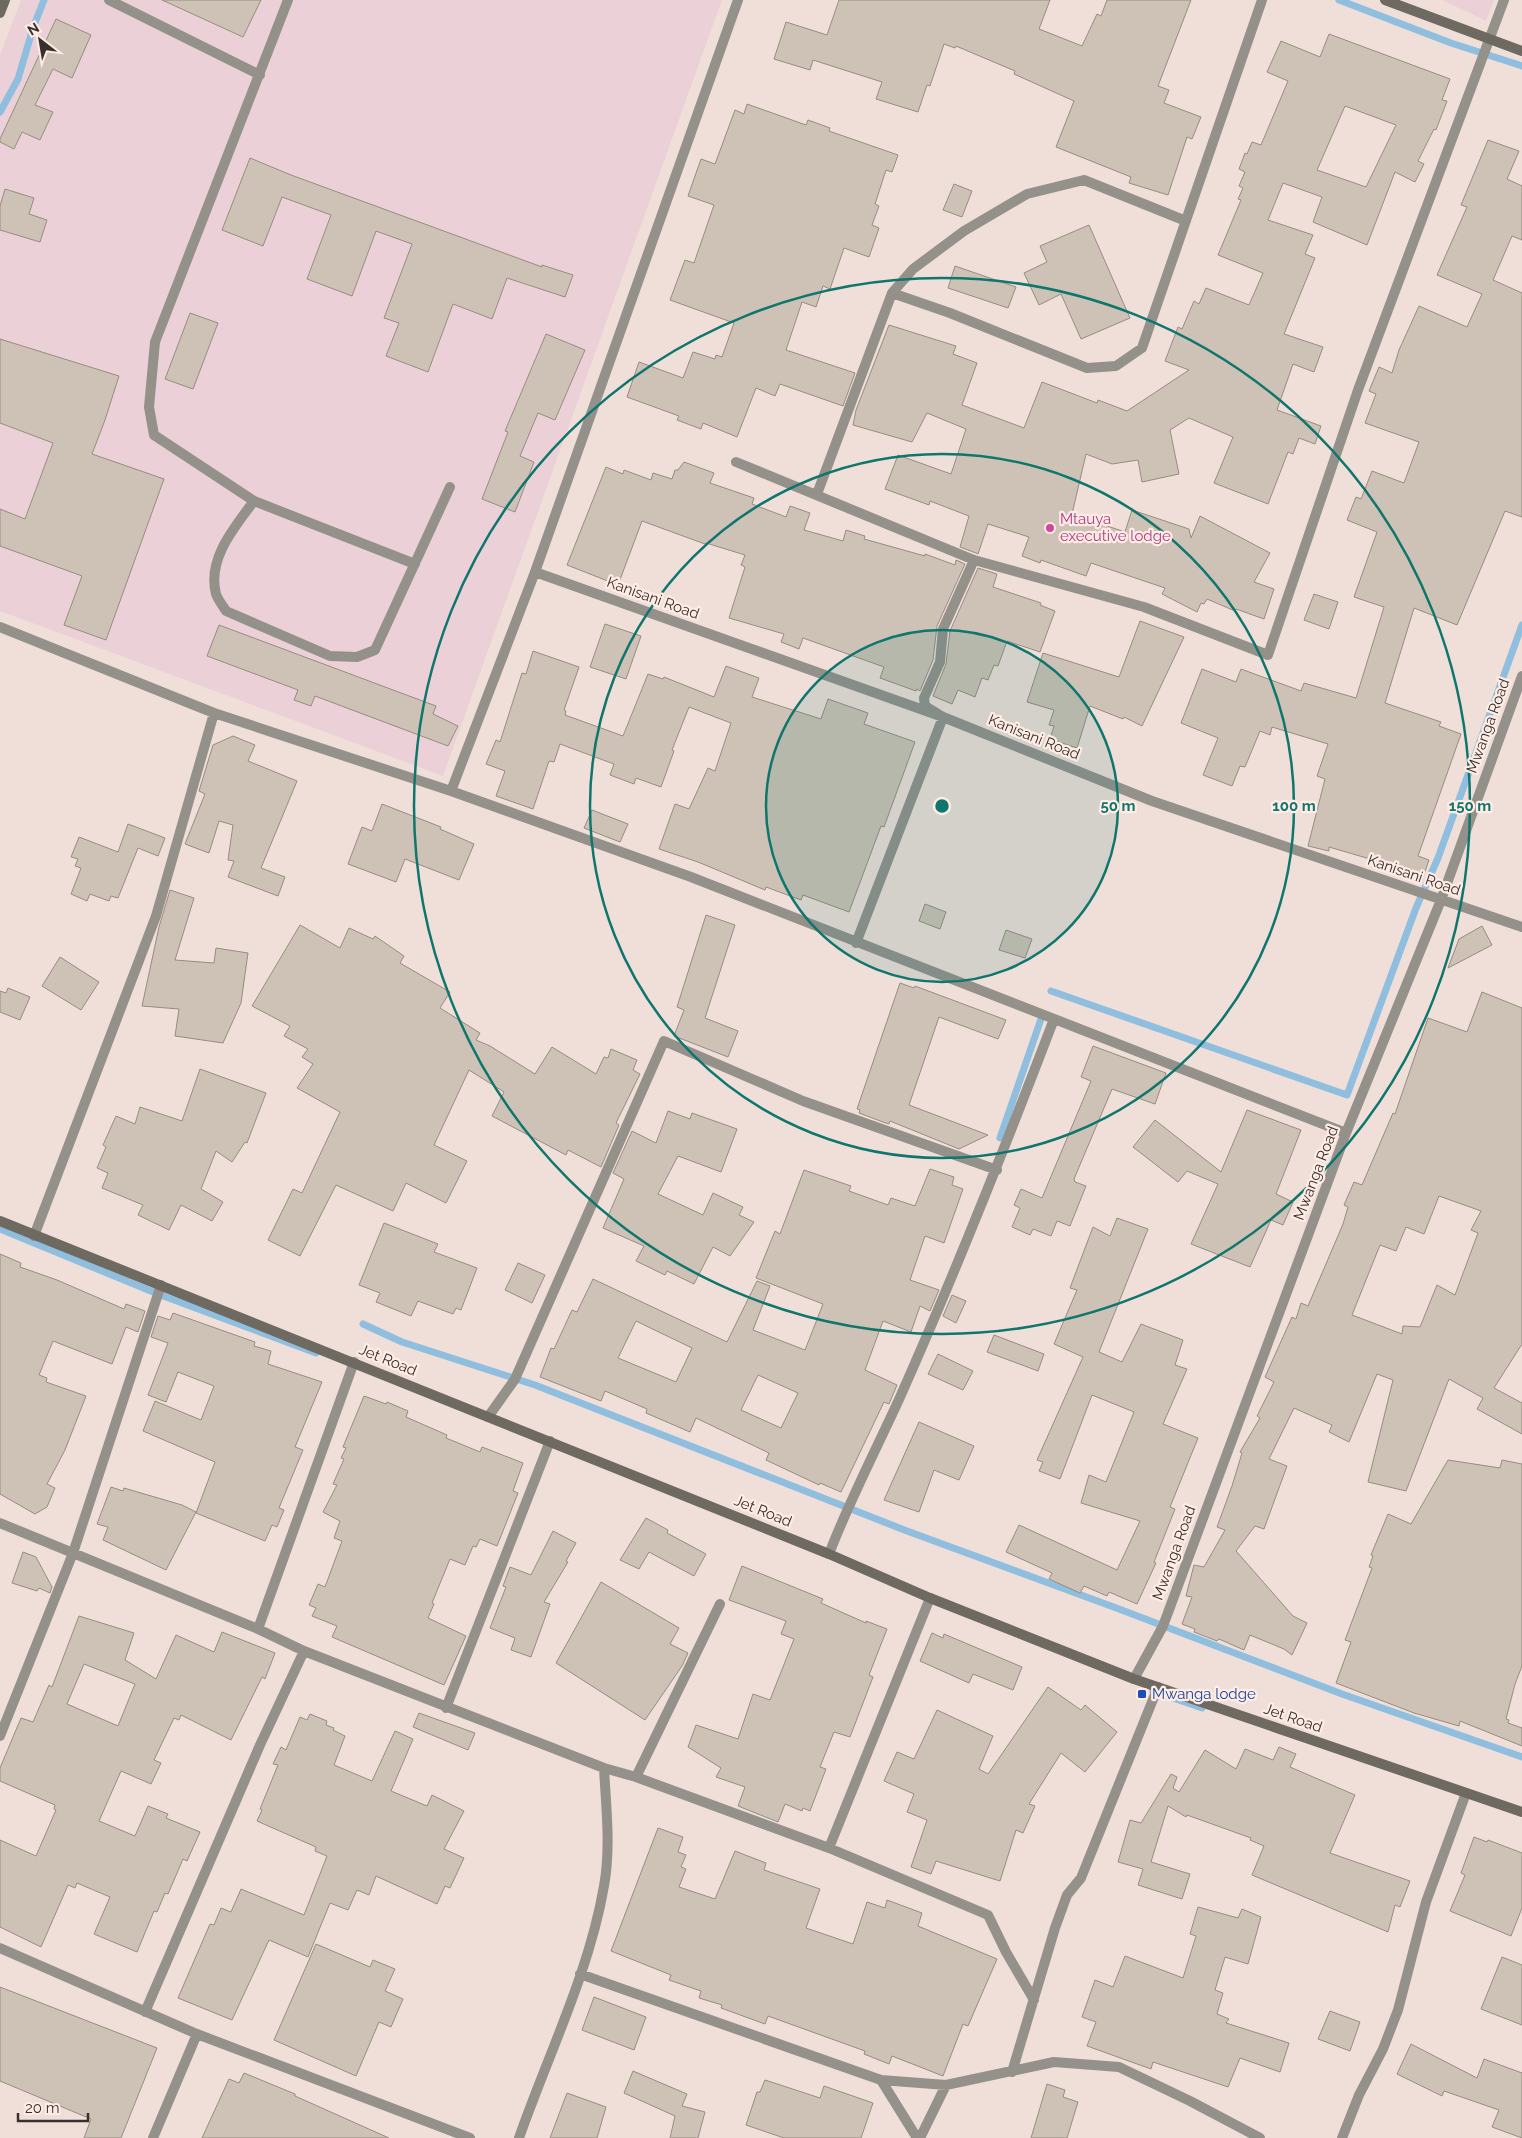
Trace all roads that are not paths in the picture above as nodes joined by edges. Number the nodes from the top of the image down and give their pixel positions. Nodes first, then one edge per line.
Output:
1 (109, 0) edge
2 (288, 0) edge
3 (738, 0) edge
4 (1262, 0) edge
5 (1386, 0) edge
6 (1504, 0) edge
7 (1489, 40) junction
8 (1522, 51) edge
9 (260, 75) junction
10 (1186, 221) junction
11 (892, 293) junction
12 (736, 462) dead end
13 (450, 487) dead end
14 (817, 494) junction
15 (254, 501) junction
16 (974, 560) junction
17 (415, 564) junction
18 (535, 572) junction
19 (0, 627) edge
20 (1522, 676) edge
21 (214, 713) junction
22 (943, 717) junction
23 (451, 791) junction
24 (1441, 900) junction
25 (1522, 927) edge
26 (856, 943) junction
27 (1054, 1019) junction
28 (1346, 1133) junction
29 (997, 1170) junction
30 (0, 1221) edge
31 (34, 1236) junction
32 (161, 1285) junction
33 (354, 1362) junction
34 (488, 1417) junction
35 (550, 1441) junction
36 (0, 1523) edge
37 (73, 1553) junction
38 (829, 1554) junction
39 (930, 1598) junction
40 (720, 1604) dead end
41 (258, 1629) junction
42 (304, 1651) junction
43 (1134, 1679) junction
44 (1158, 1688) junction
45 (446, 1708) junction
46 (0, 1736) edge
47 (604, 1768) junction
48 (636, 1777) junction
49 (1466, 1794) junction
50 (1522, 1812) edge
51 (829, 1848) junction
52 (0, 1948) edge
53 (580, 1974) junction
54 (1034, 2000) junction
55 (146, 2012) junction
56 (197, 2034) junction
57 (1012, 2072) junction
58 (881, 2080) junction
59 (946, 2086) junction
60 (153, 2138) edge
61 (470, 2138) edge
62 (519, 2138) edge
63 (919, 2138) edge
64 (1260, 2138) edge
65 (1342, 2138) edge

1 - 9 street
2 - 9 street
3 - 18 street
4 - 10 street
5 - 7 main road
6 - 7 street
7 - 8 main road
7 - 16 street
9 - 15 street
10 - 11 street
10 - 11 street
11 - 14 street
12 - 14 street
13 - 17 street
14 - 16 street
15 - 17 street
15 - 17 street
16 - 22 street
18 - 22 street, Kanisani Road
18 - 23 street
19 - 21 street
20 - 24 street, Mwanga Road
21 - 23 street
21 - 31 street
22 - 24 street, Kanisani Road
22 - 26 street
23 - 26 street
24 - 25 street, Kanisani Road
24 - 28 street, Mwanga Road
26 - 27 street
27 - 28 street
27 - 29 street
28 - 43 street, Mwanga Road
29 - 34 street
29 - 38 street
30 - 31 main road, Jet Road
31 - 32 main road, Jet Road
32 - 33 main road, Jet Road
32 - 37 street
33 - 34 main road, Jet Road
33 - 41 street
34 - 35 main road, Jet Road
35 - 38 main road, Jet Road
35 - 45 street
36 - 37 street
37 - 41 street
37 - 46 street
38 - 39 main road, Jet Road
39 - 43 main road, Jet Road
39 - 51 street
40 - 48 street
41 - 42 street
42 - 45 street
42 - 55 street
43 - 44 main road, Jet Road
44 - 49 main road, Jet Road
44 - 54 street
45 - 47 street
47 - 48 street
47 - 53 street
48 - 51 street
49 - 50 main road, Jet Road
49 - 65 street
51 - 54 street
52 - 55 street
53 - 58 street
53 - 62 street
54 - 57 street
55 - 56 street
56 - 60 street
56 - 61 street
57 - 59 street
57 - 64 street
58 - 59 street
58 - 63 street
59 - 63 street

